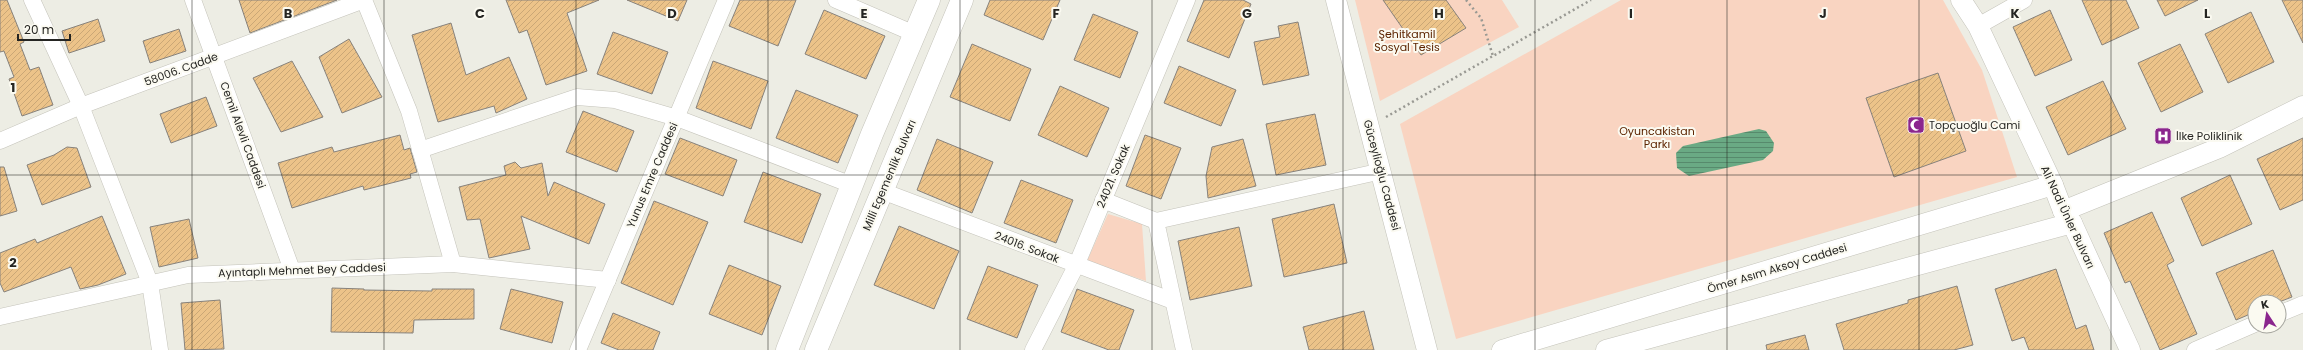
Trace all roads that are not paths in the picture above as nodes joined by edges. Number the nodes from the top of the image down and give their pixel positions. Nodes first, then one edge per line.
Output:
1 (32, 0) edge
2 (193, 0) edge
3 (364, 0) edge
4 (726, 0) edge
5 (836, 0) edge
6 (929, 0) edge
7 (962, 0) edge
8 (1188, 0) edge
9 (1336, 0) edge
10 (1961, 0) edge
11 (2024, 0) edge
12 (1978, 26) junction
13 (915, 34) junction
14 (214, 57) junction
15 (81, 106) junction
16 (2303, 106) edge
17 (676, 118) junction
18 (0, 141) edge
19 (420, 150) junction
20 (1382, 171) junction
21 (852, 184) junction
22 (2052, 185) junction
23 (882, 191) junction
24 (1103, 200) junction
25 (2067, 217) junction
26 (1156, 221) junction
27 (453, 264) junction
28 (1076, 266) junction
29 (292, 270) junction
30 (608, 280) junction
31 (150, 283) junction
32 (1173, 301) junction
33 (2303, 304) edge
34 (2287, 311) edge
35 (0, 317) edge
36 (2247, 327) edge
37 (160, 350) edge
38 (578, 350) edge
39 (787, 350) edge
40 (816, 350) edge
41 (1034, 350) edge
42 (1184, 350) edge
43 (1427, 350) edge
44 (1502, 350) edge
45 (1606, 350) edge
46 (2130, 350) edge
47 (2195, 350) edge

1 - 15 street
2 - 14 street, Cemil Alevli Caddesi
3 - 14 street, 58006. Cadde
3 - 19 street
4 - 17 street, Yunus Emre Caddesi
5 - 13 street
6 - 13 main road
7 - 23 main road, Milli Egemenlik Bulvarı
8 - 24 street, 24021. Sokak
9 - 20 street, Güceylioğlu Caddesi
10 - 12 street, Ali Nadi Ünler Bulvarı
11 - 12 street
12 - 22 street, Ali Nadi Ünler Bulvarı
13 - 21 main road
14 - 15 street, 58006. Cadde
14 - 29 street, Cemil Alevli Caddesi
15 - 18 street, 58006. Cadde
15 - 31 street
16 - 25 street
17 - 19 street
17 - 21 street
17 - 30 street, Yunus Emre Caddesi
19 - 27 street
20 - 26 street
20 - 43 street, Güceylioğlu Caddesi
21 - 39 main road
22 - 25 street, Ali Nadi Ünler Bulvarı
22 - 44 street, Ömer Asım Aksoy Caddesi
23 - 28 street, 24016. Sokak
23 - 40 main road, Milli Egemenlik Bulvarı
24 - 26 street
24 - 28 street, 24021. Sokak
25 - 45 street
25 - 46 street, Ali Nadi Ünler Bulvarı
26 - 32 street
27 - 29 street, Ayıntaplı Mehmet Bey Caddesi
27 - 30 street, Ayıntaplı Mehmet Bey Caddesi
28 - 32 street, 24016. Sokak
28 - 41 street, 24021. Sokak
29 - 31 street, Ayıntaplı Mehmet Bey Caddesi
30 - 38 street, Yunus Emre Caddesi
31 - 35 street, Ayıntaplı Mehmet Bey Caddesi
31 - 37 street
32 - 42 street
33 - 34 street
36 - 47 street

